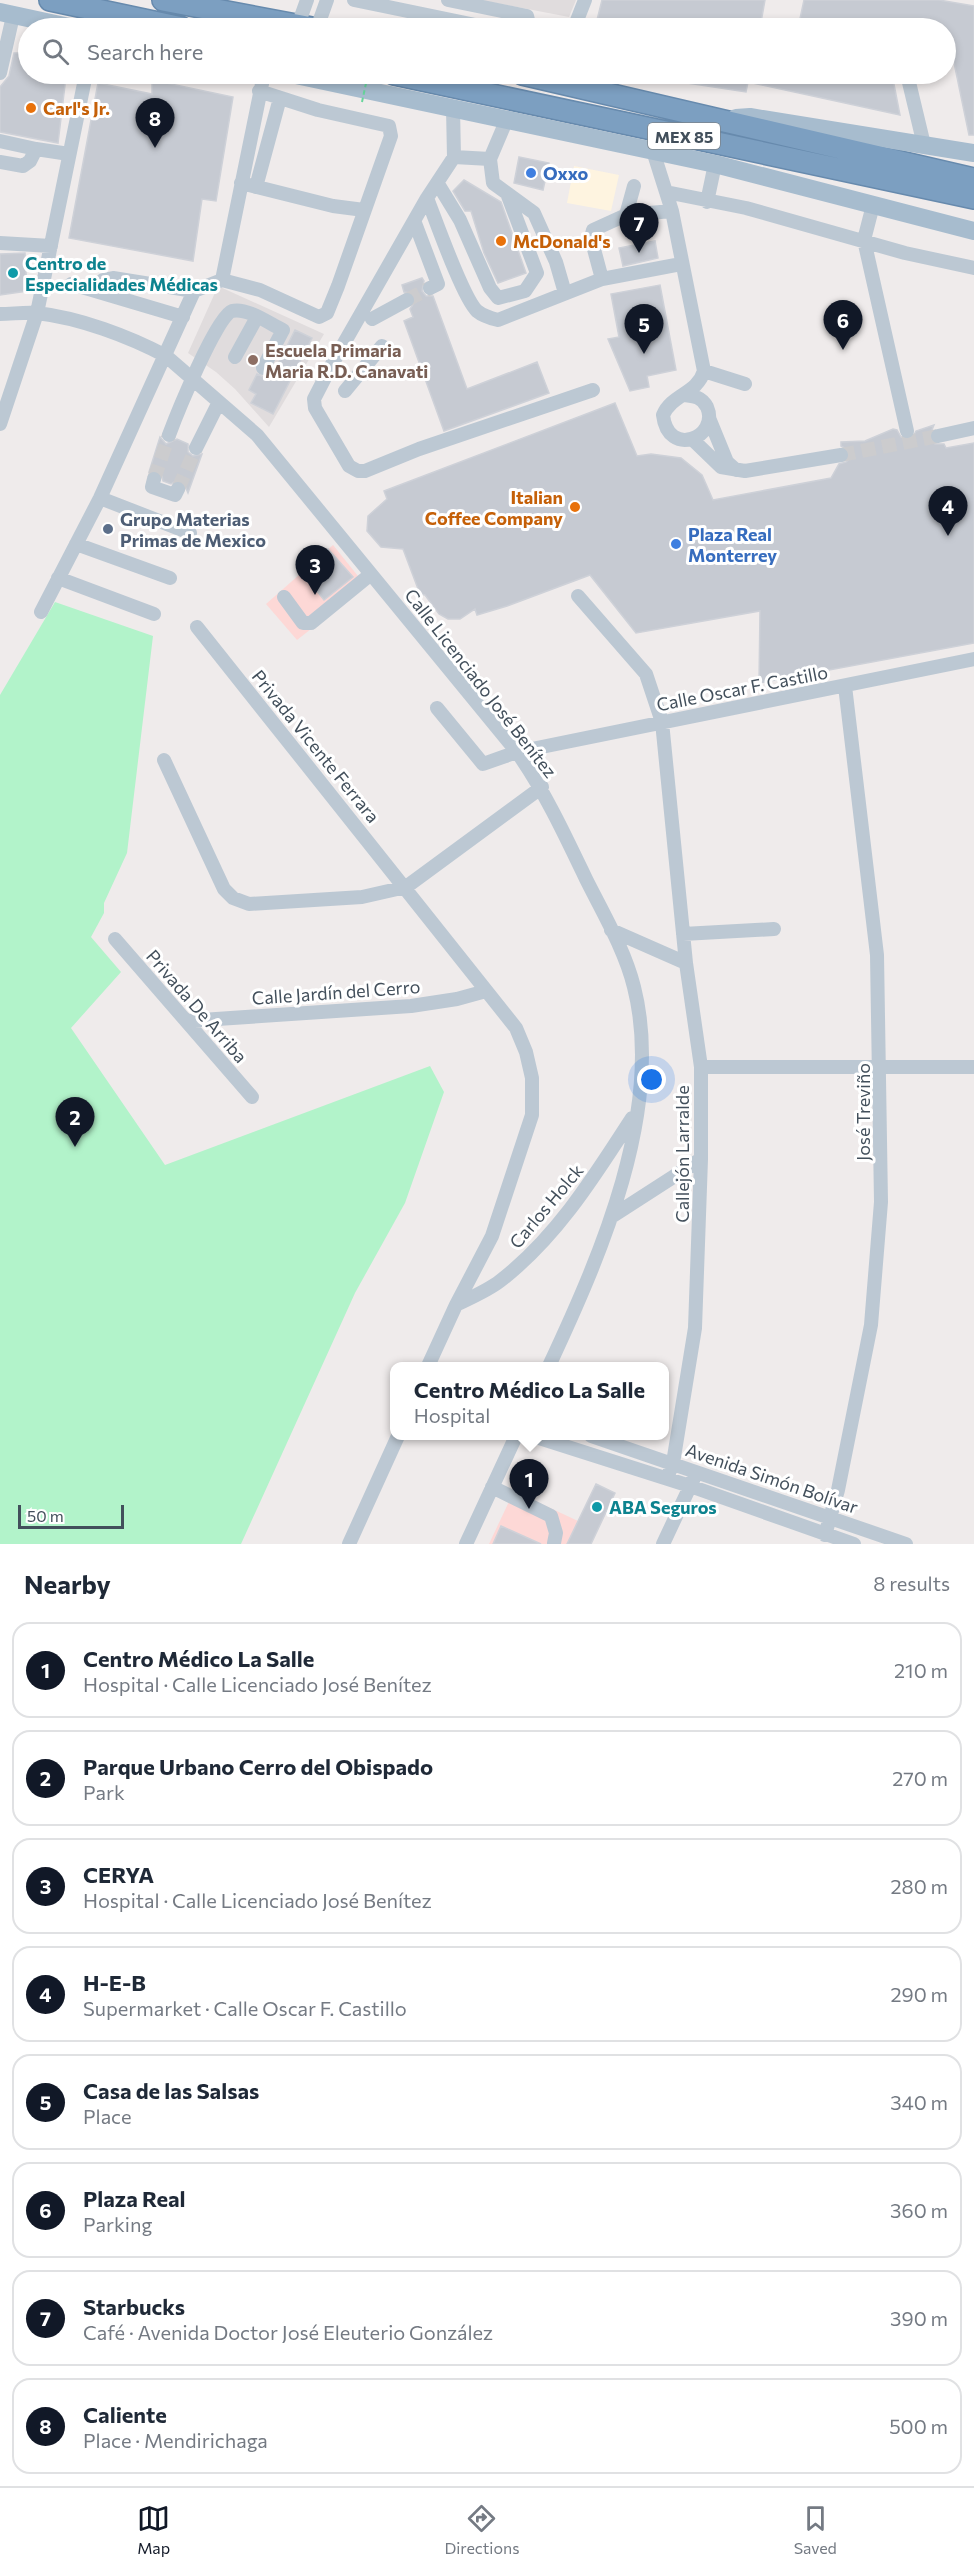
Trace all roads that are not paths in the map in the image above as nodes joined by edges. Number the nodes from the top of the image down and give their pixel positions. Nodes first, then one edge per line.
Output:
1 (50, 0) edge
2 (163, 0) edge
3 (307, 0) edge
4 (327, 0) edge
5 (354, 0) edge
6 (448, 0) edge
7 (585, 0) edge
8 (212, 5) edge
9 (7, 14) edge
10 (26, 18) edge
11 (135, 18) edge
12 (269, 18) edge
13 (308, 18) edge
14 (315, 18) edge
15 (441, 18) edge
16 (528, 18) edge
17 (578, 18) edge
18 (0, 73) edge
19 (84, 84) edge
20 (261, 84) edge
21 (339, 84) edge
22 (441, 84) edge
23 (577, 84) edge
24 (909, 84) edge
25 (259, 91) junction
26 (280, 98) junction
27 (453, 108) junction
28 (507, 119) junction
29 (725, 119) junction
30 (0, 141) edge
31 (924, 145) junction
32 (36, 149) junction
33 (653, 151) junction
34 (974, 153) edge
35 (69, 154) junction
36 (454, 157) junction
37 (490, 159) junction
38 (0, 162) edge
39 (715, 164) junction
40 (974, 179) edge
41 (241, 183) junction
42 (438, 184) junction
43 (634, 186) dead end
44 (256, 188) junction
45 (666, 192) junction
46 (508, 196) junction
47 (427, 198) junction
48 (974, 198) edge
49 (707, 202) junction
50 (878, 206) junction
51 (364, 210) junction
52 (672, 211) junction
53 (626, 215) junction
54 (415, 223) junction
55 (974, 231) edge
56 (0, 243) edge
57 (867, 244) junction
58 (51, 246) junction
59 (681, 264) junction
60 (974, 268) edge
61 (602, 279) junction
62 (222, 280) junction
63 (71, 284) dead end
64 (430, 288) dead end
65 (92, 290) junction
66 (194, 291) junction
67 (565, 293) junction
68 (407, 300) tunnel mouth
69 (37, 313) junction
70 (0, 314) edge
71 (257, 317) junction
72 (183, 318) junction
73 (372, 319) dead end
74 (382, 346) dead end
75 (166, 356) junction
76 (235, 357) dead end
77 (263, 368) dead end
78 (704, 371) junction
79 (193, 380) junction
80 (745, 384) dead end
81 (345, 390) dead end
82 (593, 390) dead end
83 (684, 395) junction
84 (219, 402) junction
85 (710, 418) junction
86 (0, 424) edge
87 (974, 428) edge
88 (907, 431) dead end
89 (169, 435) tunnel mouth
90 (938, 436) tunnel mouth
91 (692, 439) junction
92 (196, 448) tunnel mouth
93 (841, 455) tunnel mouth
94 (736, 470) junction
95 (154, 479) dead end
96 (178, 489) dead end
97 (100, 498) junction
98 (190, 533) dead end
99 (76, 544) junction
100 (371, 574) junction
101 (58, 578) junction
102 (170, 578) dead end
103 (578, 596) dead end
104 (284, 597) dead end
105 (41, 612) dead end
106 (154, 614) dead end
107 (197, 627) dead end
108 (974, 659) edge
109 (845, 686) junction
110 (437, 708) dead end
111 (662, 722) junction
112 (517, 752) junction
113 (164, 760) dead end
114 (542, 787) junction
115 (406, 887) junction
116 (774, 928) dead end
117 (611, 930) junction
118 (683, 934) junction
119 (115, 939) dead end
120 (686, 963) junction
121 (486, 991) junction
122 (187, 1021) junction
123 (880, 1065) junction
124 (700, 1067) junction
125 (974, 1067) edge
126 (252, 1097) dead end
127 (640, 1106) junction
128 (701, 1159) junction
129 (611, 1217) junction
130 (456, 1305) junction
131 (430, 1362) edge
132 (551, 1362) edge
133 (396, 1440) edge
134 (514, 1440) edge
135 (546, 1440) edge
136 (603, 1440) edge
137 (673, 1463) junction
138 (696, 1470) junction
139 (668, 1478) junction
140 (690, 1486) junction
141 (492, 1487) junction
142 (831, 1518) junction
143 (825, 1535) junction
144 (349, 1544) edge
145 (466, 1544) edge
146 (554, 1544) edge
147 (663, 1544) edge
148 (854, 1544) edge
149 (906, 1544) edge

1 - 11 highway
2 - 8 highway
3 - 13 street
4 - 14 street
5 - 15 street
6 - 16 street
7 - 17 street
8 - 12 highway
9 - 10 main road
9 - 18 street
19 - 35 street
20 - 25 street
21 - 27 main road, MEX 85
22 - 48 highway, MEX 85
23 - 29 highway, MEX 85
24 - 31 street
25 - 26 street
25 - 41 street
26 - 44 street
26 - 51 street
27 - 28 main road, MEX 85
27 - 36 street
28 - 33 main road, MEX 85
28 - 37 street
29 - 31 main road
29 - 40 highway, MEX 85
30 - 32 street
31 - 34 main road
32 - 35 street
32 - 38 street
33 - 39 main road, MEX 85
33 - 45 street
35 - 58 street
36 - 37 street
36 - 42 street
37 - 46 street
39 - 49 street
39 - 50 main road, MEX 85
41 - 44 street
41 - 62 street
42 - 46 street
42 - 47 street
43 - 53 street
44 - 51 street
45 - 49 street
45 - 52 street
46 - 67 street
47 - 54 street
47 - 67 street
49 - 57 street
50 - 55 main road, MEX 85
50 - 57 street
51 - 62 street
52 - 53 street
52 - 59 street
53 - 61 street
54 - 64 street
54 - 82 street
56 - 58 street
57 - 60 street
57 - 88 street
58 - 69 street
59 - 61 street
59 - 78 street
61 - 67 street
62 - 66 street
63 - 65 street
65 - 66 street
65 - 72 street
66 - 72 street
68 - 73 street
69 - 70 street, Calle Licenciado José Benítez
69 - 75 street, Calle Licenciado José Benítez
69 - 86 street
71 - 76 street
71 - 77 street
71 - 79 street
72 - 75 street
74 - 81 street
75 - 79 street, Calle Licenciado José Benítez
75 - 97 street
78 - 80 street
78 - 83 street
79 - 84 street, Calle Licenciado José Benítez
79 - 89 street
83 - 85 street
83 - 91 street
84 - 92 street
84 - 100 street, Calle Licenciado José Benítez
85 - 91 street
85 - 94 street
87 - 90 street
91 - 94 street
93 - 94 street
95 - 96 street
97 - 98 street
97 - 99 street
99 - 101 street
99 - 102 street
100 - 104 street
100 - 112 street, Calle Licenciado José Benítez
101 - 105 street
101 - 106 street
103 - 111 street, Callejón Larralde
107 - 115 street, Privada Vicente Ferrara
108 - 109 street, Calle Oscar F. Castillo
109 - 111 street, Calle Oscar F. Castillo
109 - 123 street, José Treviño
110 - 112 street, Calle Oscar F. Castillo
111 - 112 street, Calle Oscar F. Castillo
111 - 118 street, Callejón Larralde
112 - 114 street, Calle Licenciado José Benítez
113 - 115 street
114 - 115 street
114 - 117 street, Calle Licenciado José Benítez
115 - 121 street, Privada Vicente Ferrara
116 - 118 street
117 - 120 street
117 - 127 street, Calle Licenciado José Benítez
118 - 120 street, Callejón Larralde
119 - 122 street, Privada De Arriba
120 - 124 street, Callejón Larralde
121 - 122 street, Calle Jardín del Cerro
121 - 130 street, Privada Vicente Ferrara
122 - 126 street, Privada De Arriba
123 - 124 street
123 - 125 street
123 - 142 street, José Treviño
124 - 128 street, Callejón Larralde
127 - 129 street, Calle Licenciado José Benítez
127 - 130 street, Carlos Holck
128 - 129 street
128 - 137 street, Callejón Larralde
129 - 132 street, Calle Licenciado José Benítez
130 - 131 street, Privada Vicente Ferrara
133 - 144 street
134 - 141 street
135 - 139 street, Avenida Simón Bolívar
136 - 137 street, Avenida Simón Bolívar
137 - 138 street, Avenida Simón Bolívar
137 - 139 street, Callejón Larralde
138 - 140 street
138 - 142 street, Avenida Simón Bolívar
139 - 140 street, Avenida Simón Bolívar
140 - 143 street, Avenida Simón Bolívar
140 - 147 street
141 - 145 street
141 - 146 street
142 - 143 street, José Treviño
142 - 149 street, Avenida Simón Bolívar
143 - 148 street, Avenida Simón Bolívar

